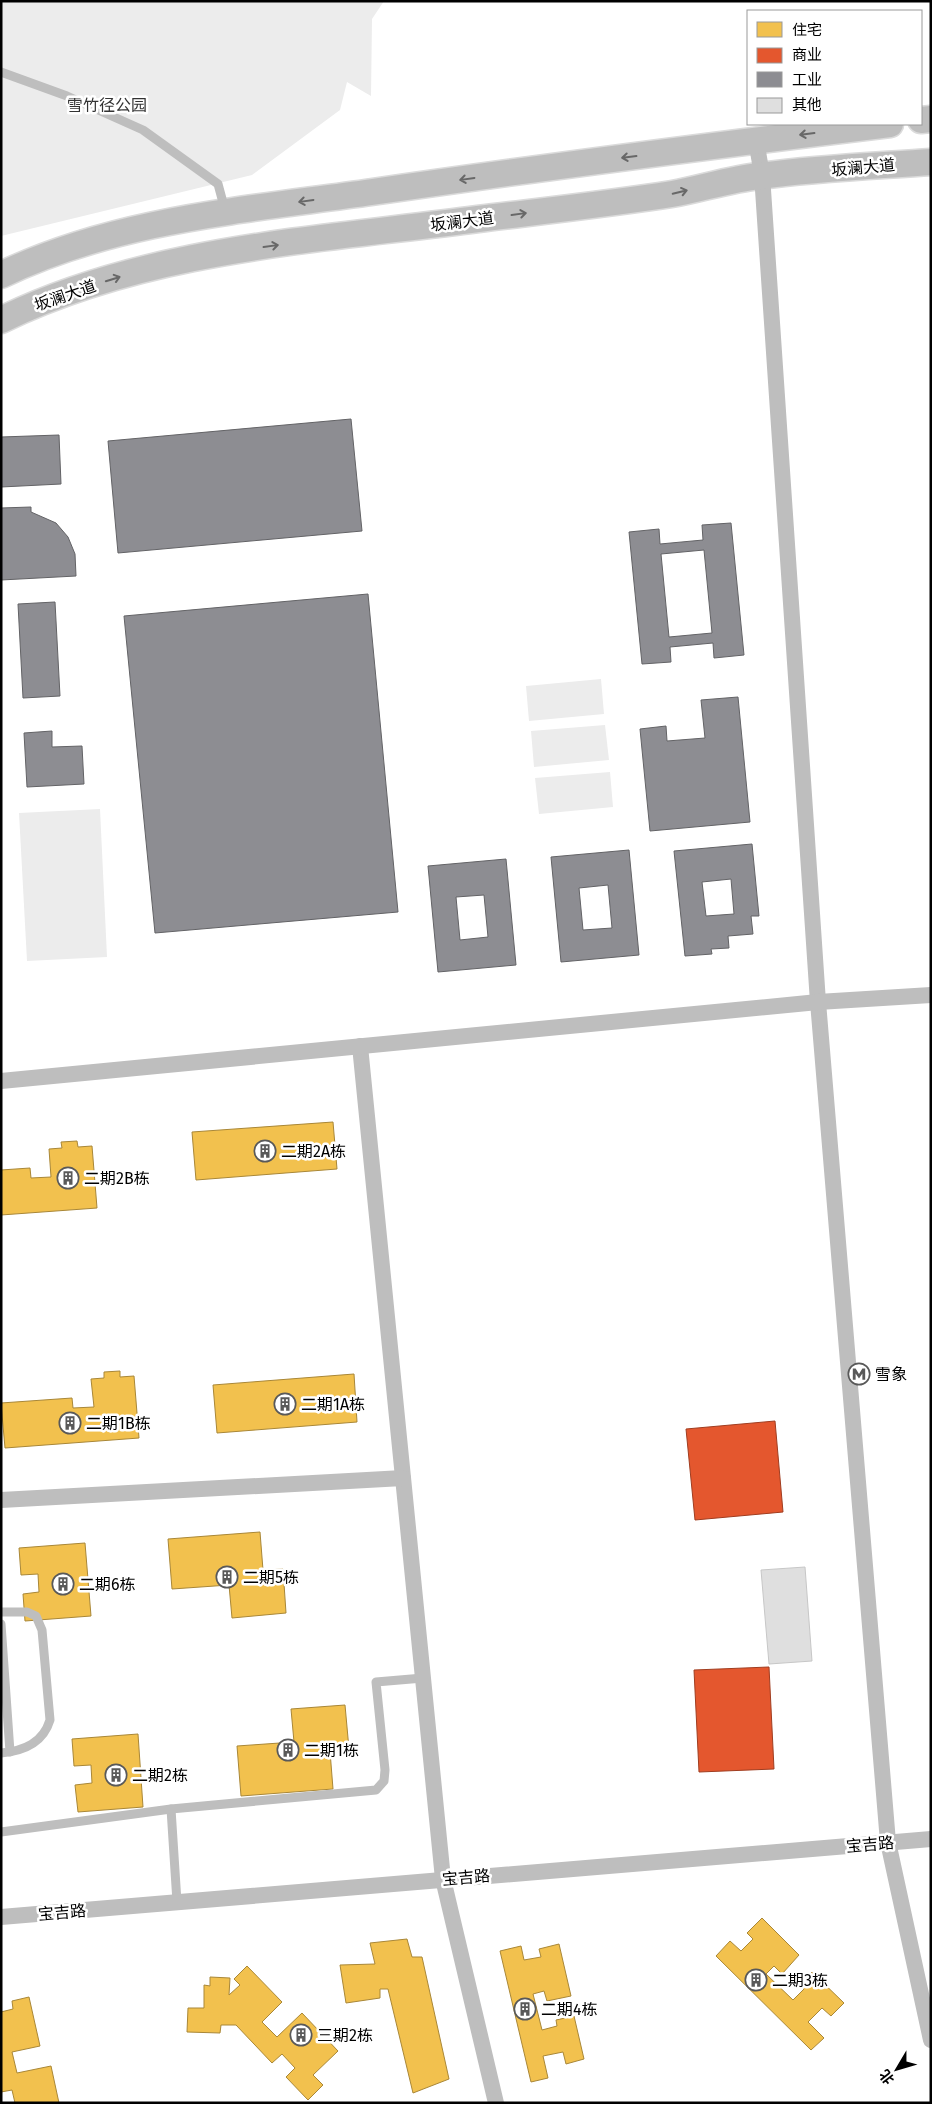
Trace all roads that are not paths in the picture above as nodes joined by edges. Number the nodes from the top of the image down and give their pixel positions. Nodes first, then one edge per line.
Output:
1 (1, 72) edge
2 (882, 125) edge
3 (756, 140) junction
4 (931, 162) edge
5 (762, 175) junction
6 (225, 213) junction
7 (1, 275) edge
8 (1, 320) edge
9 (931, 995) edge
10 (818, 1002) junction
11 (360, 1046) junction
12 (1, 1081) edge
13 (403, 1478) junction
14 (1, 1500) edge
15 (1, 1612) edge
16 (1, 1624) edge
17 (423, 1678) junction
18 (5, 1753) edge
19 (171, 1809) junction
20 (1, 1832) edge
21 (931, 1839) edge
22 (888, 1842) junction
23 (443, 1879) junction
24 (177, 1902) junction
25 (1, 1918) edge
26 (931, 2040) edge
27 (496, 2103) edge

1 - 6 lane
2 -> 3 main road
3 - 5 street
3 -> 6 main road
4 - 5 main road, 坂澜大道
8 -> 5 main road, 坂澜大道
5 - 10 street
6 - 7 main road
9 - 10 street
10 - 11 street
10 - 22 street
11 - 12 street
11 - 13 street
13 - 14 street
13 - 17 street
15 - 18 lane
16 - 18 lane
17 - 19 lane
17 - 23 street
19 - 20 lane
19 - 24 lane
21 - 22 street, 宝吉路
22 - 23 street, 宝吉路
22 - 26 street
23 - 24 street, 宝吉路
23 - 27 street
24 - 25 street, 宝吉路

